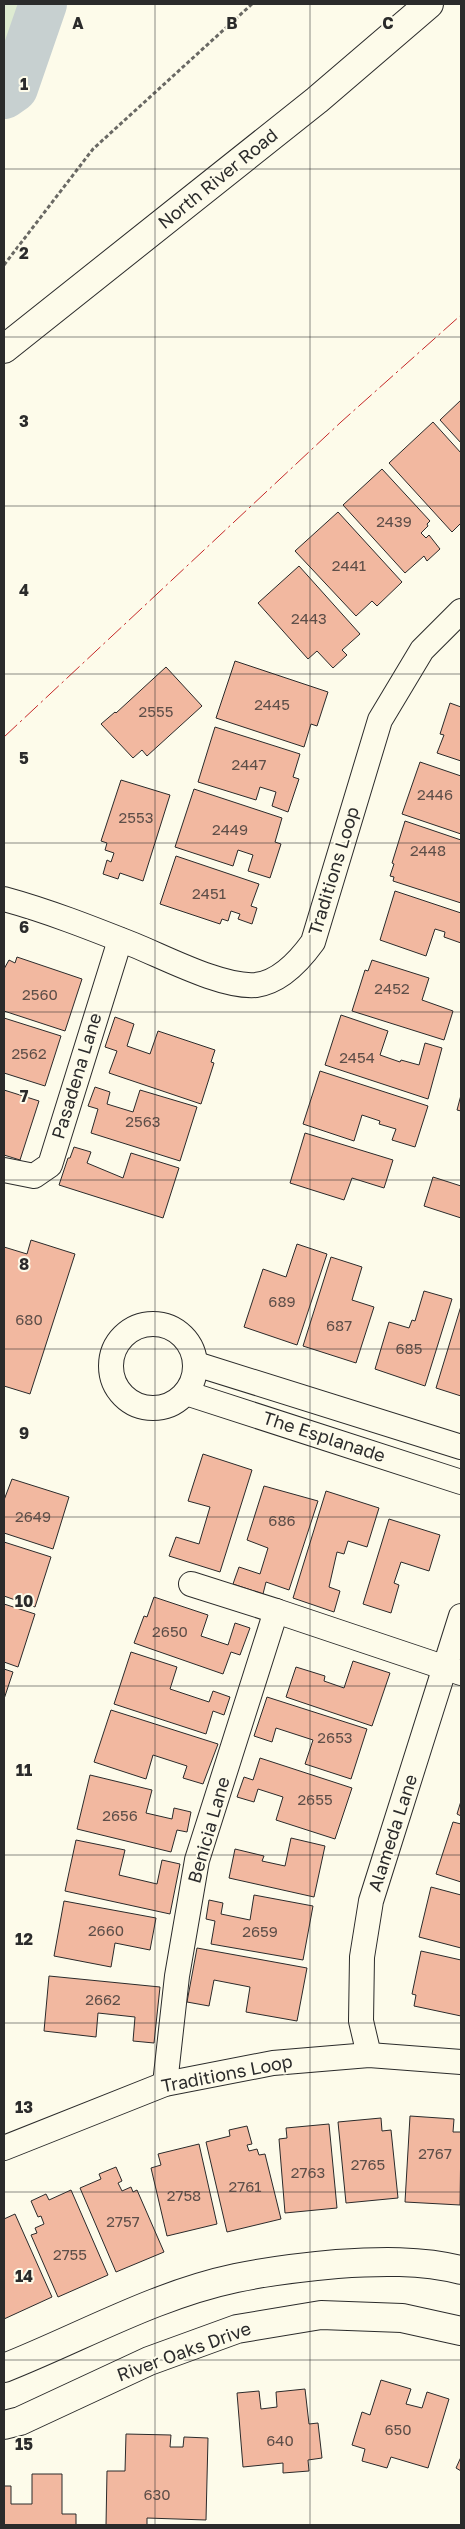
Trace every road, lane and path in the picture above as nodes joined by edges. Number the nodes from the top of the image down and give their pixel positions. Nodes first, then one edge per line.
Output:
1 (252, 4) edge
2 (429, 4) edge
3 (4, 265) edge
4 (4, 349) edge
5 (461, 611) edge
6 (4, 899) edge
7 (120, 940) junction
8 (4, 1170) edge
9 (196, 1364) junction
10 (186, 1393) junction
11 (461, 1447) edge
12 (461, 1482) edge
13 (191, 1584) dead end
14 (276, 1611) junction
15 (461, 1616) edge
16 (453, 1670) edge
17 (369, 2055) junction
18 (461, 2062) edge
19 (166, 2084) junction
20 (4, 2148) edge
21 (461, 2270) edge
22 (461, 2332) edge
23 (4, 2368) edge
24 (4, 2425) edge

1 - 3 path
2 - 4 street, North River Road
5 - 7 street, Traditions Loop
6 - 7 street, Traditions Loop
7 - 8 street, Pasadena Lane
9 - 10 street
9 - 10 street
9 - 11 street, The Esplanade
10 - 12 street, The Esplanade
13 - 14 street
14 - 16 street
14 - 19 street, Benicia Lane
15 - 16 street, Alameda Lane
16 - 17 street, Alameda Lane
17 - 18 street, Traditions Loop
17 - 19 street, Traditions Loop
19 - 20 street, Traditions Loop
21 - 23 street
22 - 24 street, River Oaks Drive

